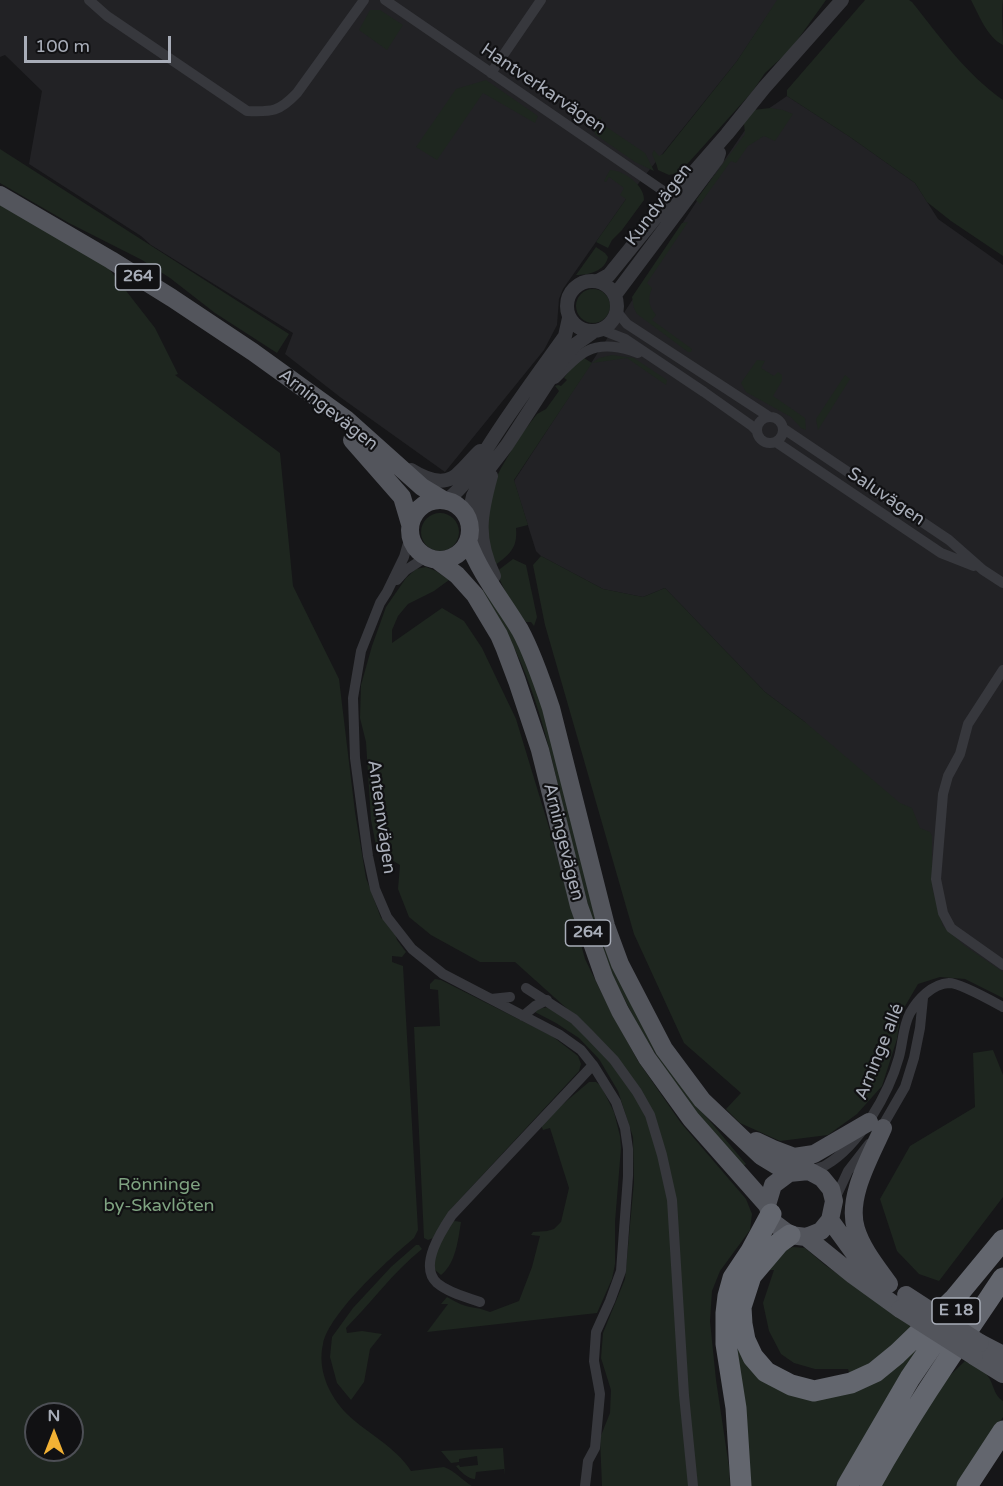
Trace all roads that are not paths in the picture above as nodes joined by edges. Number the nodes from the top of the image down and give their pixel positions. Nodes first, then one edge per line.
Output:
1 (89, 0) edge
2 (364, 0) edge
3 (385, 0) edge
4 (541, 0) edge
5 (842, 0) edge
6 (491, 73) junction
7 (0, 195) edge
8 (678, 200) junction
9 (598, 281) junction
10 (615, 295) junction
11 (616, 312) junction
12 (569, 318) junction
13 (597, 331) junction
14 (658, 361) junction
15 (272, 365) junction
16 (543, 389) junction
17 (768, 416) junction
18 (783, 429) junction
19 (757, 432) junction
20 (490, 442) junction
21 (776, 442) junction
22 (383, 454) junction
23 (494, 462) junction
24 (445, 500) junction
25 (468, 518) junction
26 (410, 530) junction
27 (468, 541) junction
28 (432, 558) junction
29 (983, 570) junction
30 (1003, 583) edge
31 (387, 592) junction
32 (521, 632) junction
33 (1003, 670) edge
34 (1003, 965) edge
35 (526, 988) dead end
36 (510, 997) dead end
37 (923, 998) junction
38 (491, 999) junction
39 (547, 1000) junction
40 (1003, 1007) edge
41 (523, 1016) junction
42 (593, 1065) junction
43 (876, 1125) junction
44 (735, 1131) junction
45 (809, 1171) junction
46 (789, 1173) junction
47 (834, 1201) junction
48 (769, 1210) junction
49 (830, 1220) junction
50 (798, 1236) junction
51 (1003, 1241) edge
52 (1003, 1278) edge
53 (889, 1284) junction
54 (480, 1302) dead end
55 (903, 1302) junction
56 (977, 1349) junction
57 (1003, 1355) edge
58 (1003, 1374) edge
59 (1003, 1431) edge
60 (1003, 1448) edge
61 (585, 1486) edge
62 (693, 1486) edge
63 (741, 1486) edge
64 (847, 1486) edge
65 (870, 1486) edge
66 (967, 1486) edge
67 (977, 1486) edge

1 - 2 street
3 - 6 street, Hantverkarvägen
4 - 6 street
5 - 8 street, Kundvägen
6 - 8 street, Hantverkarvägen
7 - 15 main road, Arningevägen / 264
8 - 9 street, Kundvägen
8 - 10 street, Kundvägen
9 - 10 street
9 - 12 street
10 - 11 street
11 - 13 street
11 - 17 street, Saluvägen
12 - 13 street
12 - 20 street
13 - 14 street, Saluvägen
13 - 16 street
14 - 16 street
14 - 19 street, Saluvägen
15 - 22 main road, Arningevägen / 264
15 - 26 main road, Arningevägen / 264
16 - 23 street
17 - 18 street, Saluvägen
17 - 19 street
18 - 21 street
18 - 29 street, Saluvägen
19 - 21 street, Saluvägen
20 - 22 street
20 - 24 street
21 - 29 street, Saluvägen
22 - 24 main road, Arningevägen / 264
23 - 25 street
23 - 32 street
24 - 25 main road, 264
24 - 26 main road
25 - 27 main road, 264
26 - 28 main road, 264
26 - 31 street, Antennvägen
27 - 28 main road
27 - 32 main road, Arningevägen / 264
28 - 31 street, Antennvägen
28 - 48 main road, Arningevägen / 264
29 - 30 street, Saluvägen
31 - 38 street, Antennvägen
32 - 44 main road, Arningevägen / 264
33 - 34 street
35 - 39 street
36 - 38 street
37 - 40 street
37 - 43 street, Arninge allé
37 - 43 street, Arninge allé
38 - 41 street, Antennvägen
39 - 41 street
39 - 62 street
41 - 42 street, Antennvägen
42 - 54 street
42 - 61 street, Antennvägen
43 - 44 main road
43 - 45 street, Arninge allé
43 - 47 street, Arninge allé
43 - 53 main road
44 - 46 main road, Arningevägen / 264
45 - 46 main road
45 - 47 main road
46 - 48 main road
47 - 49 main road
48 - 50 main road, Arningevägen / 264
48 - 63 highway
49 - 50 main road
49 - 53 main road, Arningevägen / 264
50 - 51 highway
50 - 55 main road, Arningevägen / 264
51 - 64 highway, E 18
52 - 65 highway, E 18
53 - 55 main road, Arningevägen / 264
55 - 56 main road, Arningevägen / 264, bridge
56 - 57 main road, Arningevägen / 264
56 - 58 main road, Arningevägen / 264
59 - 66 highway
60 - 67 highway

